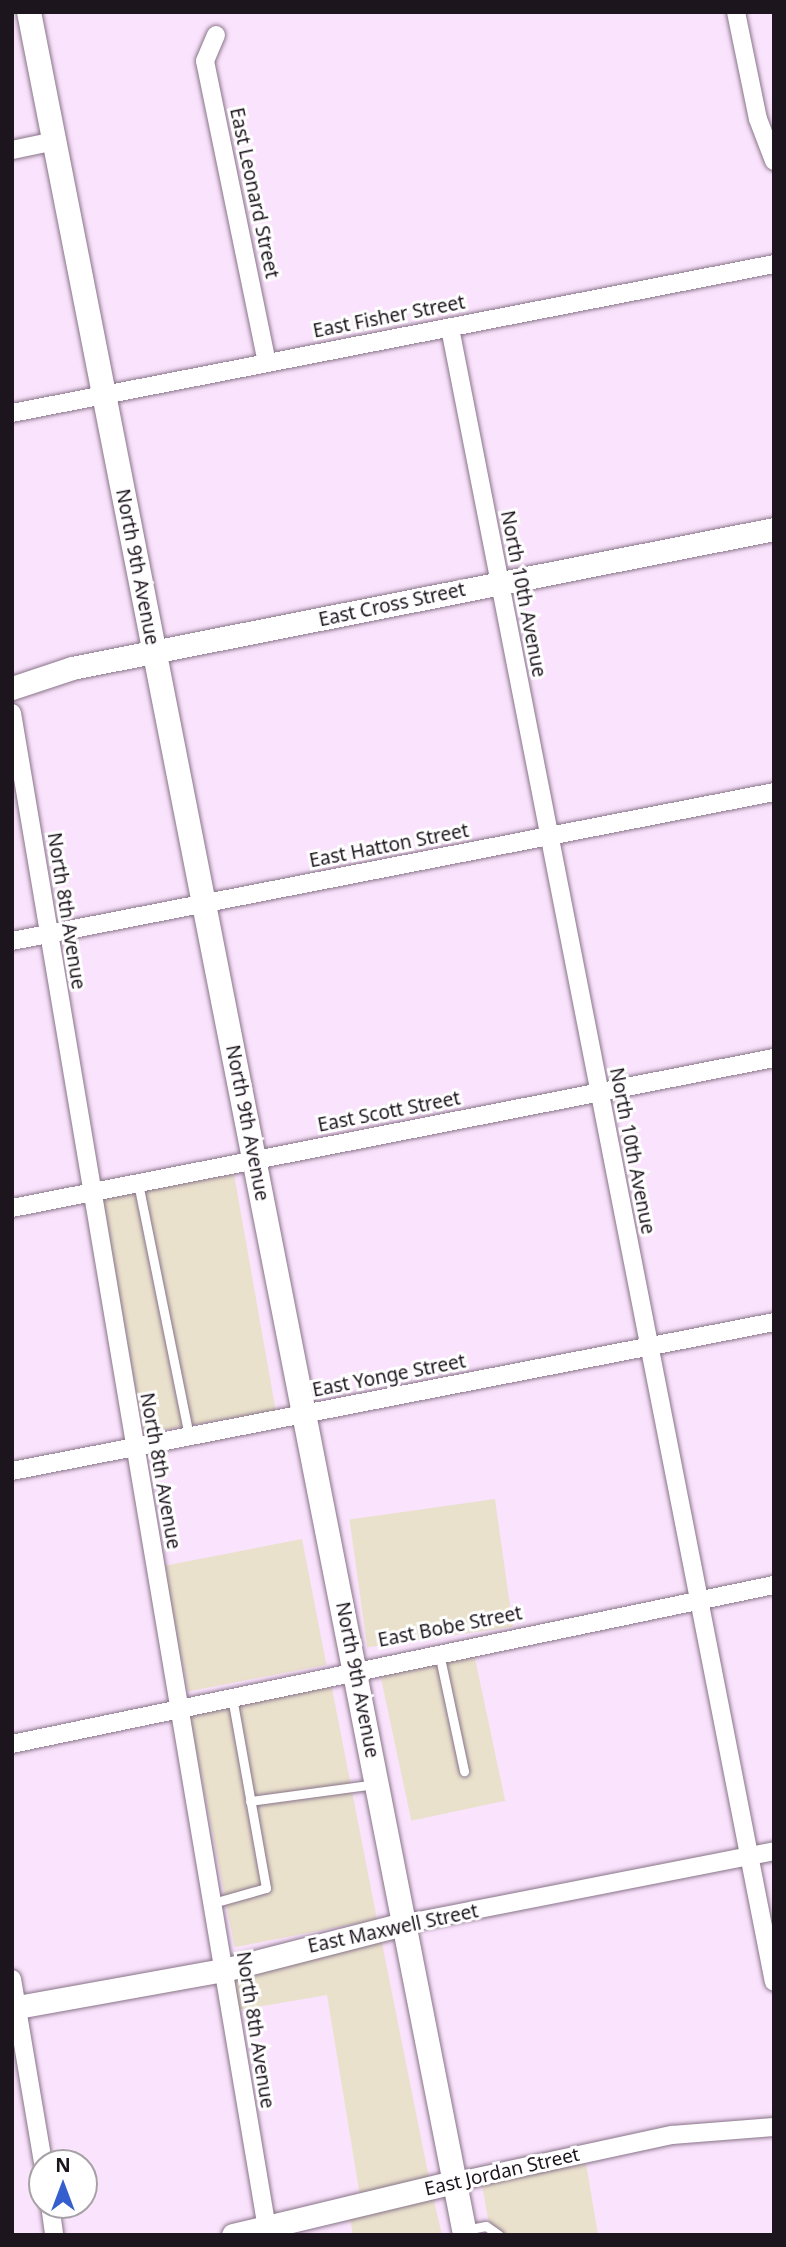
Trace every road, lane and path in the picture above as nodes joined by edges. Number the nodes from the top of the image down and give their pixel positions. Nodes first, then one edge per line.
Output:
1 (29, 12) edge
2 (736, 12) edge
3 (216, 35) dead end
4 (55, 141) junction
5 (12, 150) edge
6 (774, 161) edge
7 (774, 264) edge
8 (450, 328) junction
9 (267, 362) junction
10 (104, 395) junction
11 (12, 412) edge
12 (774, 529) edge
13 (499, 583) junction
14 (154, 654) junction
15 (12, 688) edge
16 (12, 713) edge
17 (774, 792) edge
18 (549, 836) junction
19 (204, 904) junction
20 (49, 934) junction
21 (12, 941) edge
22 (774, 1058) edge
23 (599, 1092) junction
24 (254, 1160) junction
25 (138, 1183) junction
26 (93, 1192) junction
27 (12, 1208) edge
28 (774, 1322) edge
29 (649, 1346) junction
30 (306, 1414) junction
31 (189, 1437) junction
32 (135, 1447) junction
33 (12, 1471) edge
34 (774, 1585) edge
35 (699, 1600) junction
36 (438, 1651) junction
37 (355, 1668) junction
38 (232, 1697) junction
39 (180, 1710) junction
40 (12, 1744) edge
41 (464, 1771) dead end
42 (377, 1784) junction
43 (250, 1801) junction
44 (774, 1850) edge
45 (749, 1856) junction
46 (213, 1903) junction
47 (403, 1924) junction
48 (224, 1970) junction
49 (12, 1979) edge
50 (774, 1982) edge
51 (15, 2007) edge
52 (774, 2127) edge
53 (40, 2149) edge
54 (454, 2182) junction
55 (267, 2232) edge
56 (464, 2232) edge
57 (233, 2235) edge
58 (499, 2235) edge

1 - 4 main road, North 9th Avenue
2 - 6 street
3 - 9 street, East Leonard Street
4 - 5 street
4 - 10 main road, North 9th Avenue
7 - 8 street, East Fisher Street
8 - 9 street, East Fisher Street
8 - 13 street, North 10th Avenue
9 - 10 street, East Fisher Street
10 - 11 street, East Fisher Street
10 - 14 main road, North 9th Avenue
12 - 13 street, East Cross Street
13 - 14 street, East Cross Street
13 - 18 street, North 10th Avenue
14 - 15 street, East Cross Street
14 - 19 main road, North 9th Avenue
16 - 20 street, North 8th Avenue
17 - 18 street, East Hatton Street
18 - 19 street, East Hatton Street
18 - 23 street, North 10th Avenue
19 - 20 street, East Hatton Street
19 - 24 main road, North 9th Avenue
20 - 21 street, East Hatton Street
20 - 26 street, North 8th Avenue
22 - 23 street, East Scott Street
23 - 24 street, East Scott Street
23 - 29 street, North 10th Avenue
24 - 25 street, East Scott Street
24 - 30 main road, North 9th Avenue
25 - 26 street, East Scott Street
25 - 31 lane
26 - 27 street, East Scott Street
26 - 32 street, North 8th Avenue
28 - 29 street, East Yonge Street
29 - 30 street, East Yonge Street
29 - 35 street, North 10th Avenue
30 - 31 street, East Yonge Street
30 - 37 main road, North 9th Avenue
31 - 32 street, East Yonge Street
32 - 33 street, East Yonge Street
32 - 39 street, North 8th Avenue
34 - 35 street, East Bobe Street
35 - 36 street, East Bobe Street
35 - 45 street, North 10th Avenue
36 - 37 street, East Bobe Street
36 - 41 lane
37 - 38 street, East Bobe Street
37 - 42 main road, North 9th Avenue
38 - 39 street, East Bobe Street
38 - 43 lane
39 - 40 street, East Bobe Street
39 - 46 street, North 8th Avenue
42 - 43 lane
42 - 47 main road, North 9th Avenue
43 - 46 lane
44 - 45 street, East Maxwell Street
45 - 47 street, East Maxwell Street
45 - 50 street, North 10th Avenue
46 - 48 street, North 8th Avenue
47 - 48 street, East Maxwell Street
47 - 54 main road, North 9th Avenue
48 - 51 street, East Maxwell Street
48 - 55 street, North 8th Avenue
49 - 51 street
51 - 53 street
52 - 54 street, East Jordan Street
54 - 55 street, East Jordan Street
54 - 56 main road, North 9th Avenue
55 - 57 street, East Jordan Street
56 - 58 lane

